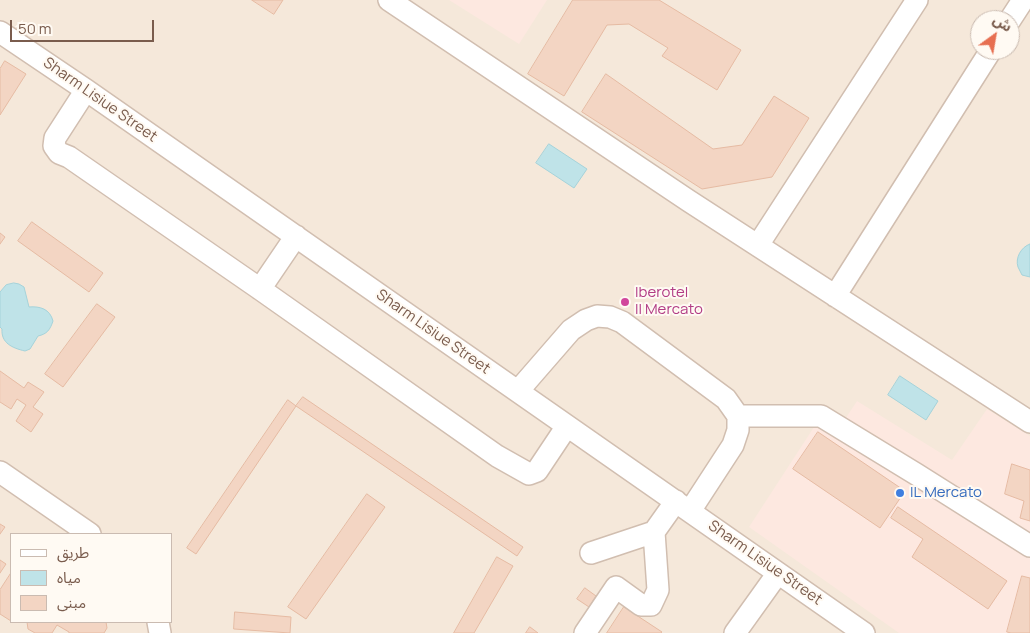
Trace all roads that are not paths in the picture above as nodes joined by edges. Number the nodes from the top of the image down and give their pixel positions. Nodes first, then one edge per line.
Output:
1 (389, 0) edge
2 (917, 0) edge
3 (0, 32) edge
4 (985, 60) edge
5 (86, 90) junction
6 (296, 236) junction
7 (758, 245) junction
8 (260, 289) junction
9 (835, 296) junction
10 (518, 391) junction
11 (738, 416) junction
12 (1030, 422) edge
13 (567, 426) junction
14 (0, 472) edge
15 (683, 506) junction
16 (654, 532) junction
17 (89, 533) edge
18 (1030, 546) edge
19 (591, 553) dead end
20 (778, 573) junction
21 (585, 633) edge
22 (736, 633) edge
23 (864, 633) edge

1 - 7 street
2 - 7 street
3 - 5 street, Sharm Lisiue Street
4 - 9 street
5 - 6 street, Sharm Lisiue Street
5 - 8 street
6 - 8 street
6 - 10 street, Sharm Lisiue Street
7 - 9 street
8 - 13 street
9 - 12 street
10 - 11 street
10 - 13 street, Sharm Lisiue Street
11 - 15 street
11 - 18 street
13 - 15 street, Sharm Lisiue Street
14 - 17 street
15 - 16 street
15 - 20 street, Sharm Lisiue Street
16 - 19 street
16 - 21 street
20 - 22 street
20 - 23 street, Sharm Lisiue Street

